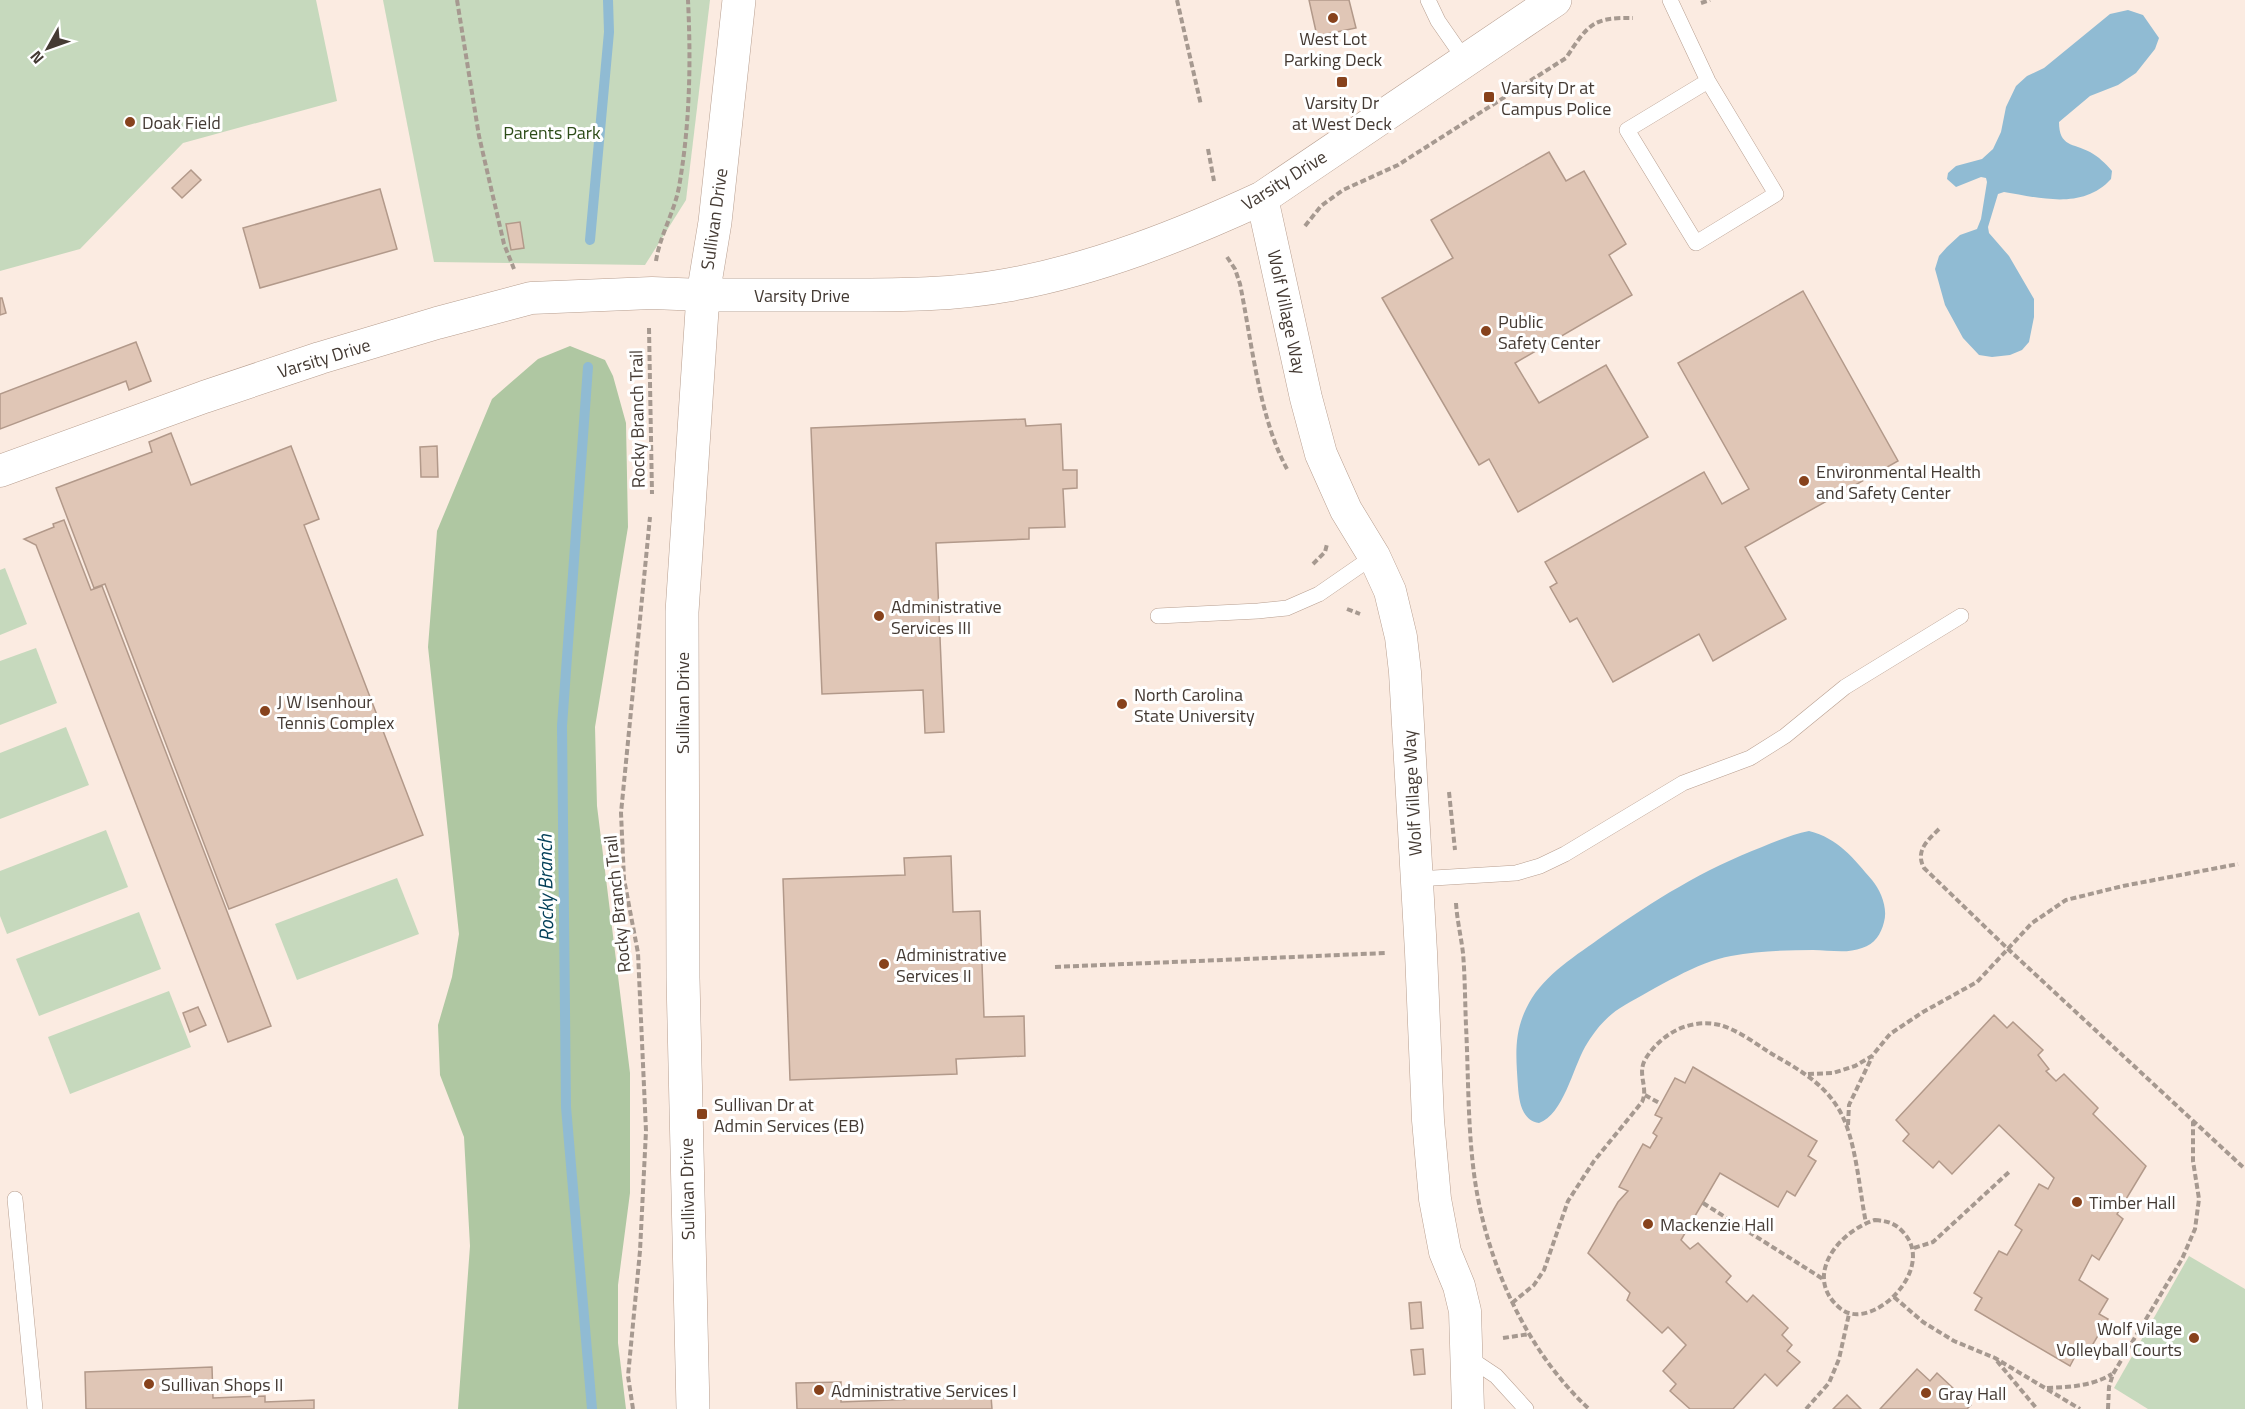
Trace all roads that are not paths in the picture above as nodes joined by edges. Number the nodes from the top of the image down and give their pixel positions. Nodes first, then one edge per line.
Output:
1 (739, 0) edge
2 (1428, 0) edge
3 (1555, 0) edge
4 (1670, 0) edge
5 (1465, 60) junction
6 (1707, 81) junction
7 (1262, 198) junction
8 (703, 295) junction
9 (0, 471) edge
10 (1374, 556) junction
11 (1158, 616) dead end
12 (1961, 616) dead end
13 (1417, 879) junction
14 (15, 1199) dead end
15 (1466, 1356) junction
16 (35, 1409) edge
17 (693, 1409) edge
18 (1468, 1409) edge
19 (1526, 1409) edge

1 - 8 street, Sullivan Drive
2 - 5 lane
3 - 5 street, Varsity Drive
4 - 6 lane
5 - 7 street, Varsity Drive
6 - 6 lane
7 - 8 street, Varsity Drive
7 - 10 street, Wolf Village Way
8 - 9 street, Varsity Drive
8 - 17 street, Sullivan Drive
10 - 11 lane
10 - 13 street, Wolf Village Way
12 - 13 lane
13 - 15 street, Wolf Village Way
14 - 16 lane
15 - 18 street, Wolf Village Way
15 - 19 lane

